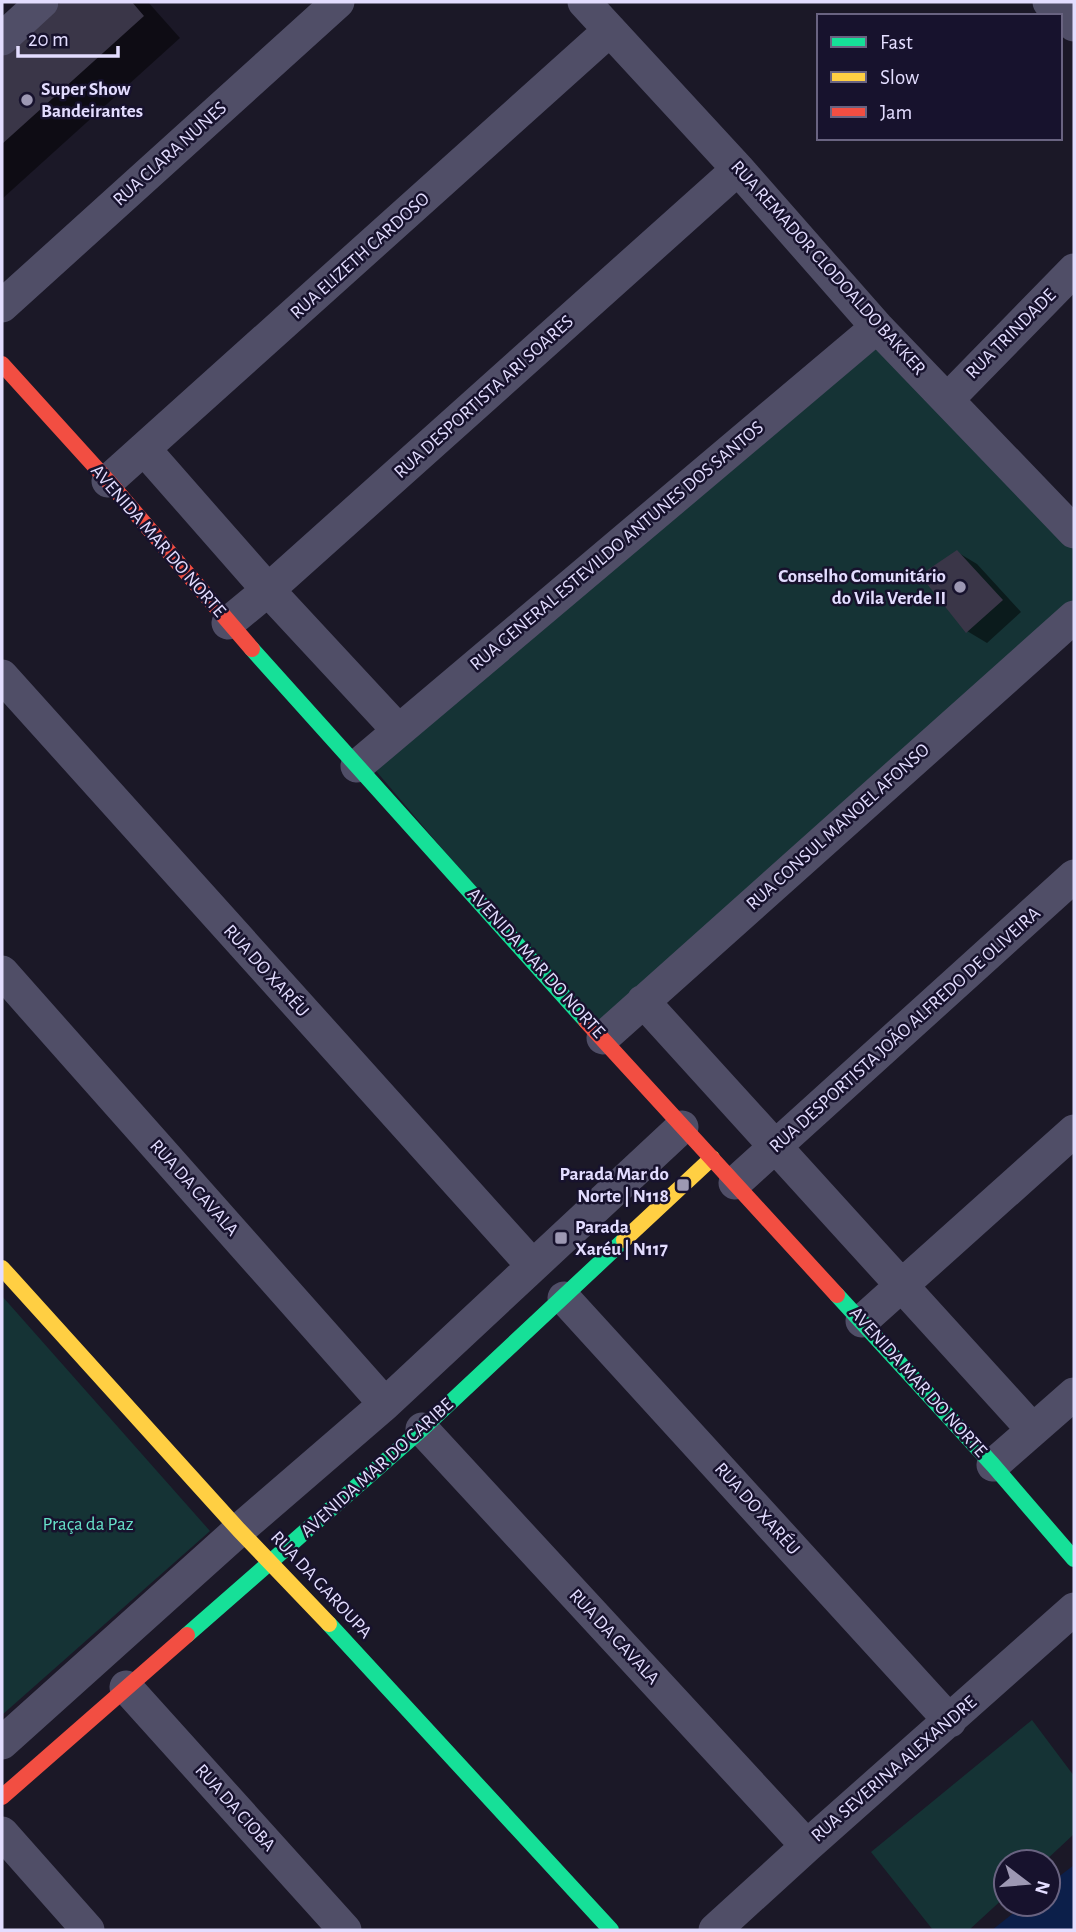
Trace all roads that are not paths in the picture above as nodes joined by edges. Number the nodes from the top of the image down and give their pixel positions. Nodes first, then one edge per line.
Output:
1 (42, 2) edge
2 (338, 2) edge
3 (584, 2) edge
4 (1049, 2) edge
5 (1074, 25) edge
6 (610, 30) junction
7 (2, 39) edge
8 (738, 169) junction
9 (1074, 270) edge
10 (2, 306) edge
11 (877, 327) junction
12 (2, 364) edge
13 (948, 399) junction
14 (145, 450) junction
15 (108, 481) junction
16 (1074, 532) edge
17 (268, 590) junction
18 (1074, 617) edge
19 (228, 623) junction
20 (2, 676) edge
21 (398, 730) junction
22 (358, 766) junction
23 (1074, 876) edge
24 (2, 972) edge
25 (643, 1001) junction
26 (603, 1038) junction
27 (682, 1127) junction
28 (1074, 1131) edge
29 (775, 1147) junction
30 (712, 1158) junction
31 (735, 1183) junction
32 (532, 1265) junction
33 (2, 1268) edge
34 (901, 1285) junction
35 (564, 1298) junction
36 (862, 1321) junction
37 (1074, 1394) edge
38 (385, 1404) junction
39 (422, 1429) junction
40 (1033, 1430) junction
41 (993, 1465) junction
42 (239, 1530) junction
43 (1074, 1559) edge
44 (272, 1562) junction
45 (1074, 1609) edge
46 (125, 1686) junction
47 (950, 1721) junction
48 (2, 1743) edge
49 (2, 1797) edge
50 (2, 1833) edge
51 (807, 1846) junction
52 (88, 1930) edge
53 (345, 1930) edge
54 (611, 1930) edge
55 (715, 1930) edge

1 - 7 street
2 - 10 street, RUA CLARA NUNES
3 - 6 street, RUA REMADOR CLODOALDO BAKKER
4 - 5 street
6 - 8 street, RUA REMADOR CLODOALDO BAKKER
6 - 14 street, RUA ELIZETH CARDOSO
8 - 11 street, RUA REMADOR CLODOALDO BAKKER
8 - 17 street, RUA DESPORTISTA ARI SOARES
9 - 13 street, RUA TRINDADE
11 - 13 street, RUA REMADOR CLODOALDO BAKKER
11 - 21 street, RUA GENERAL ESTEVILDO ANTUNES DOS SANTOS
12 - 15 street, AVENIDA MAR DO NORTE
13 - 16 street, RUA REMADOR CLODOALDO BAKKER
14 - 15 street, RUA ELIZETH CARDOSO
14 - 17 street
15 - 19 street, AVENIDA MAR DO NORTE
17 - 19 street, RUA DESPORTISTA ARI SOARES
17 - 21 street
18 - 25 street, RUA CONSUL MANOEL AFONSO
19 - 22 street, AVENIDA MAR DO NORTE
20 - 32 street, RUA DO XARÉU
21 - 22 street, RUA GENERAL ESTEVILDO ANTUNES DOS SANTOS
22 - 26 street, AVENIDA MAR DO NORTE
23 - 29 street, RUA DESPORTISTA JOÃO ALFREDO DE OLIVEIRA
24 - 38 street, RUA DA CAVALA
25 - 26 street, RUA CONSUL MANOEL AFONSO
25 - 29 street
26 - 27 street, AVENIDA MAR DO NORTE
27 - 30 street, AVENIDA MAR DO NORTE
27 - 32 street
28 - 34 street
29 - 31 street, RUA DESPORTISTA JOÃO ALFREDO DE OLIVEIRA
29 - 34 street
30 - 31 street, AVENIDA MAR DO NORTE
30 - 35 street, AVENIDA MAR DO CARIBE
31 - 36 street, AVENIDA MAR DO NORTE
32 - 38 street
33 - 42 street, RUA DA GAROUPA
34 - 36 street
34 - 40 street
35 - 39 street, AVENIDA MAR DO CARIBE
35 - 47 street, RUA DO XARÉU
36 - 41 street, AVENIDA MAR DO NORTE
37 - 40 street
38 - 42 street
39 - 44 street, AVENIDA MAR DO CARIBE
39 - 51 street, RUA DA CAVALA
40 - 41 street
41 - 43 street, AVENIDA MAR DO NORTE
42 - 44 street, RUA DA GAROUPA
42 - 48 street
44 - 46 street, AVENIDA MAR DO CARIBE
44 - 54 street, RUA DA GAROUPA
45 - 47 street, RUA SEVERINA ALEXANDRE
46 - 49 street, AVENIDA MAR DO CARIBE
46 - 53 street, RUA DA CIOBA
47 - 51 street, RUA SEVERINA ALEXANDRE
50 - 52 street
51 - 55 street, RUA SEVERINA ALEXANDRE

